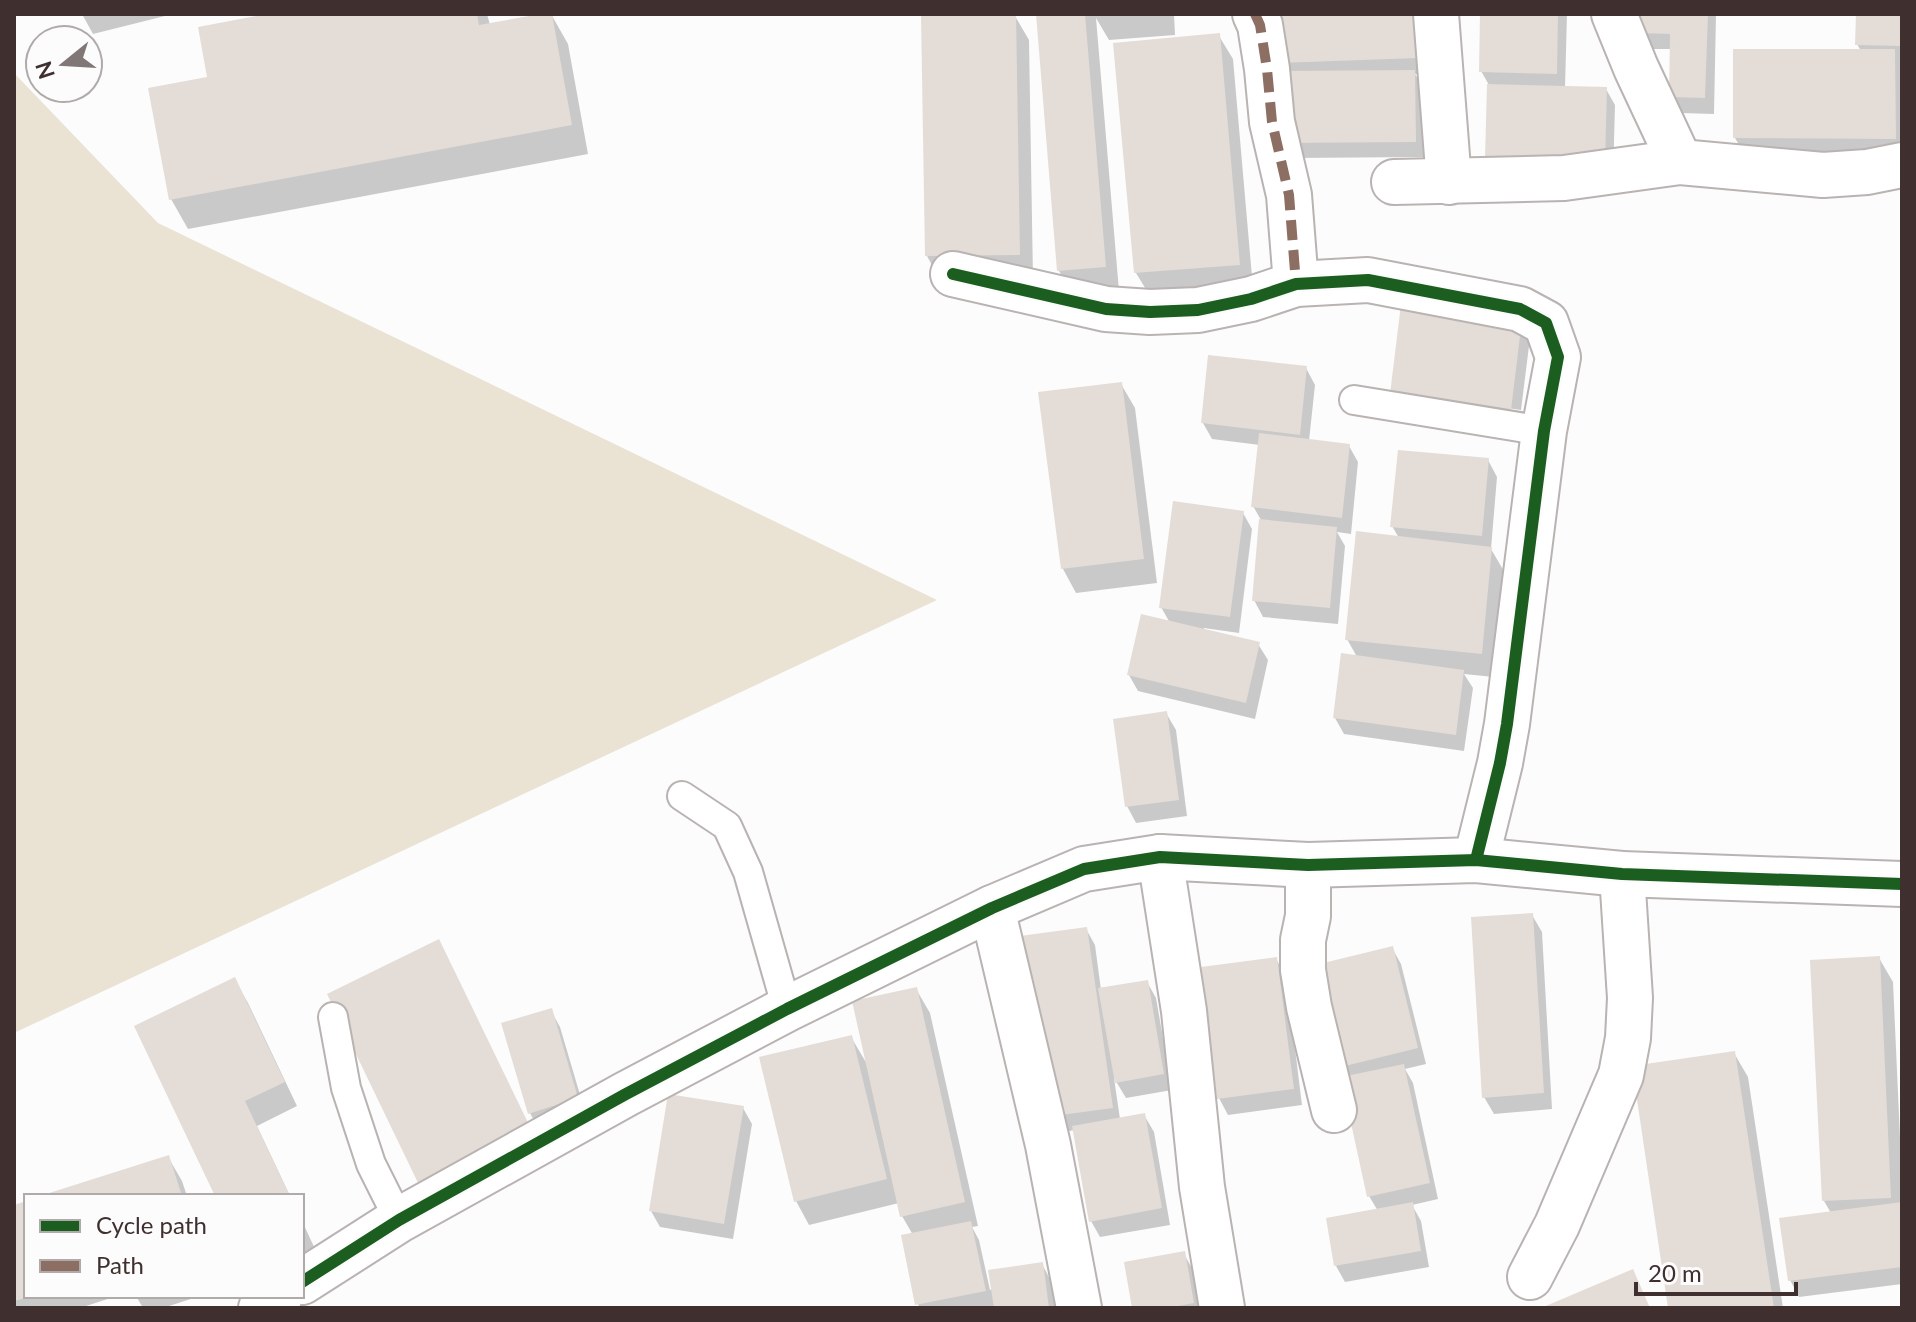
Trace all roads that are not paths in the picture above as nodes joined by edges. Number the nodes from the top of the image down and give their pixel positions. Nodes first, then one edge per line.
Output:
1 (1255, 14) edge
2 (1436, 14) edge
3 (1614, 14) edge
4 (1680, 162) junction
5 (1902, 165) edge
6 (1394, 182) dead end
7 (1449, 182) junction
8 (953, 274) dead end
9 (1296, 284) junction
10 (1354, 400) dead end
11 (1544, 431) junction
12 (682, 796) dead end
13 (1160, 857) junction
14 (1476, 860) junction
15 (1308, 865) junction
16 (1622, 874) junction
17 (1902, 884) edge
18 (992, 908) junction
19 (787, 1009) junction
20 (333, 1017) dead end
21 (1334, 1110) dead end
22 (399, 1220) junction
23 (1530, 1277) dead end
24 (304, 1281) edge
25 (1079, 1308) edge
26 (1222, 1308) edge

1 - 9 street
2 - 7 street
3 - 4 street
4 - 5 street
4 - 7 street
6 - 7 street
8 - 9 street
9 - 11 street
10 - 11 lane
11 - 14 street
12 - 19 lane
13 - 15 street
13 - 18 street
13 - 26 street
14 - 15 street
14 - 16 street
15 - 21 street
16 - 17 street
16 - 23 street
18 - 19 street
18 - 25 street
19 - 22 street
20 - 22 lane
22 - 24 street

